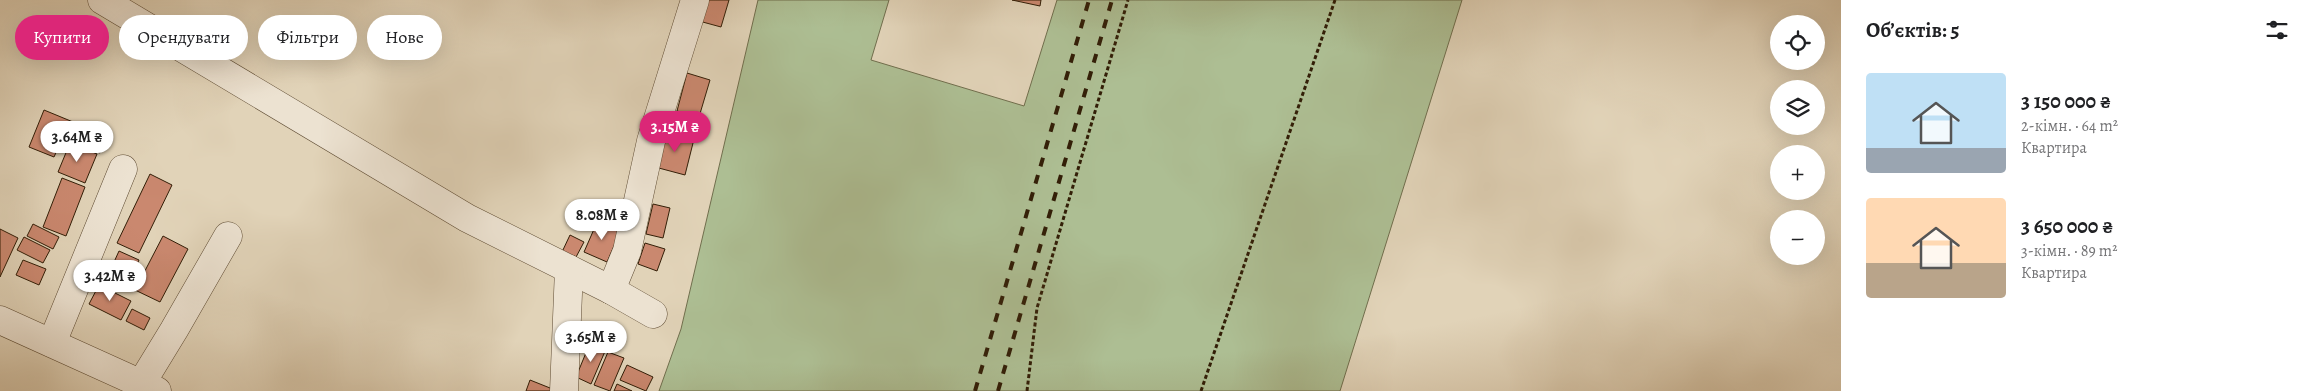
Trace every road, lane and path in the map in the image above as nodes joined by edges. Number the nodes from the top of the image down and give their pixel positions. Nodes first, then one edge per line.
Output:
1 (102, 0) edge
2 (696, 0) edge
3 (1128, 0) edge
4 (1335, 0) edge
5 (123, 169) dead end
6 (228, 236) dead end
7 (569, 269) junction
8 (611, 290) junction
9 (652, 314) dead end
10 (1, 323) edge
11 (52, 344) junction
12 (149, 387) edge
13 (564, 391) edge
14 (1027, 391) edge
15 (1201, 391) edge

1 - 7 street
2 - 8 street
3 - 14 path
4 - 15 path
5 - 11 street
6 - 12 street
7 - 8 street
7 - 13 street
8 - 9 street
10 - 11 street
11 - 12 street

